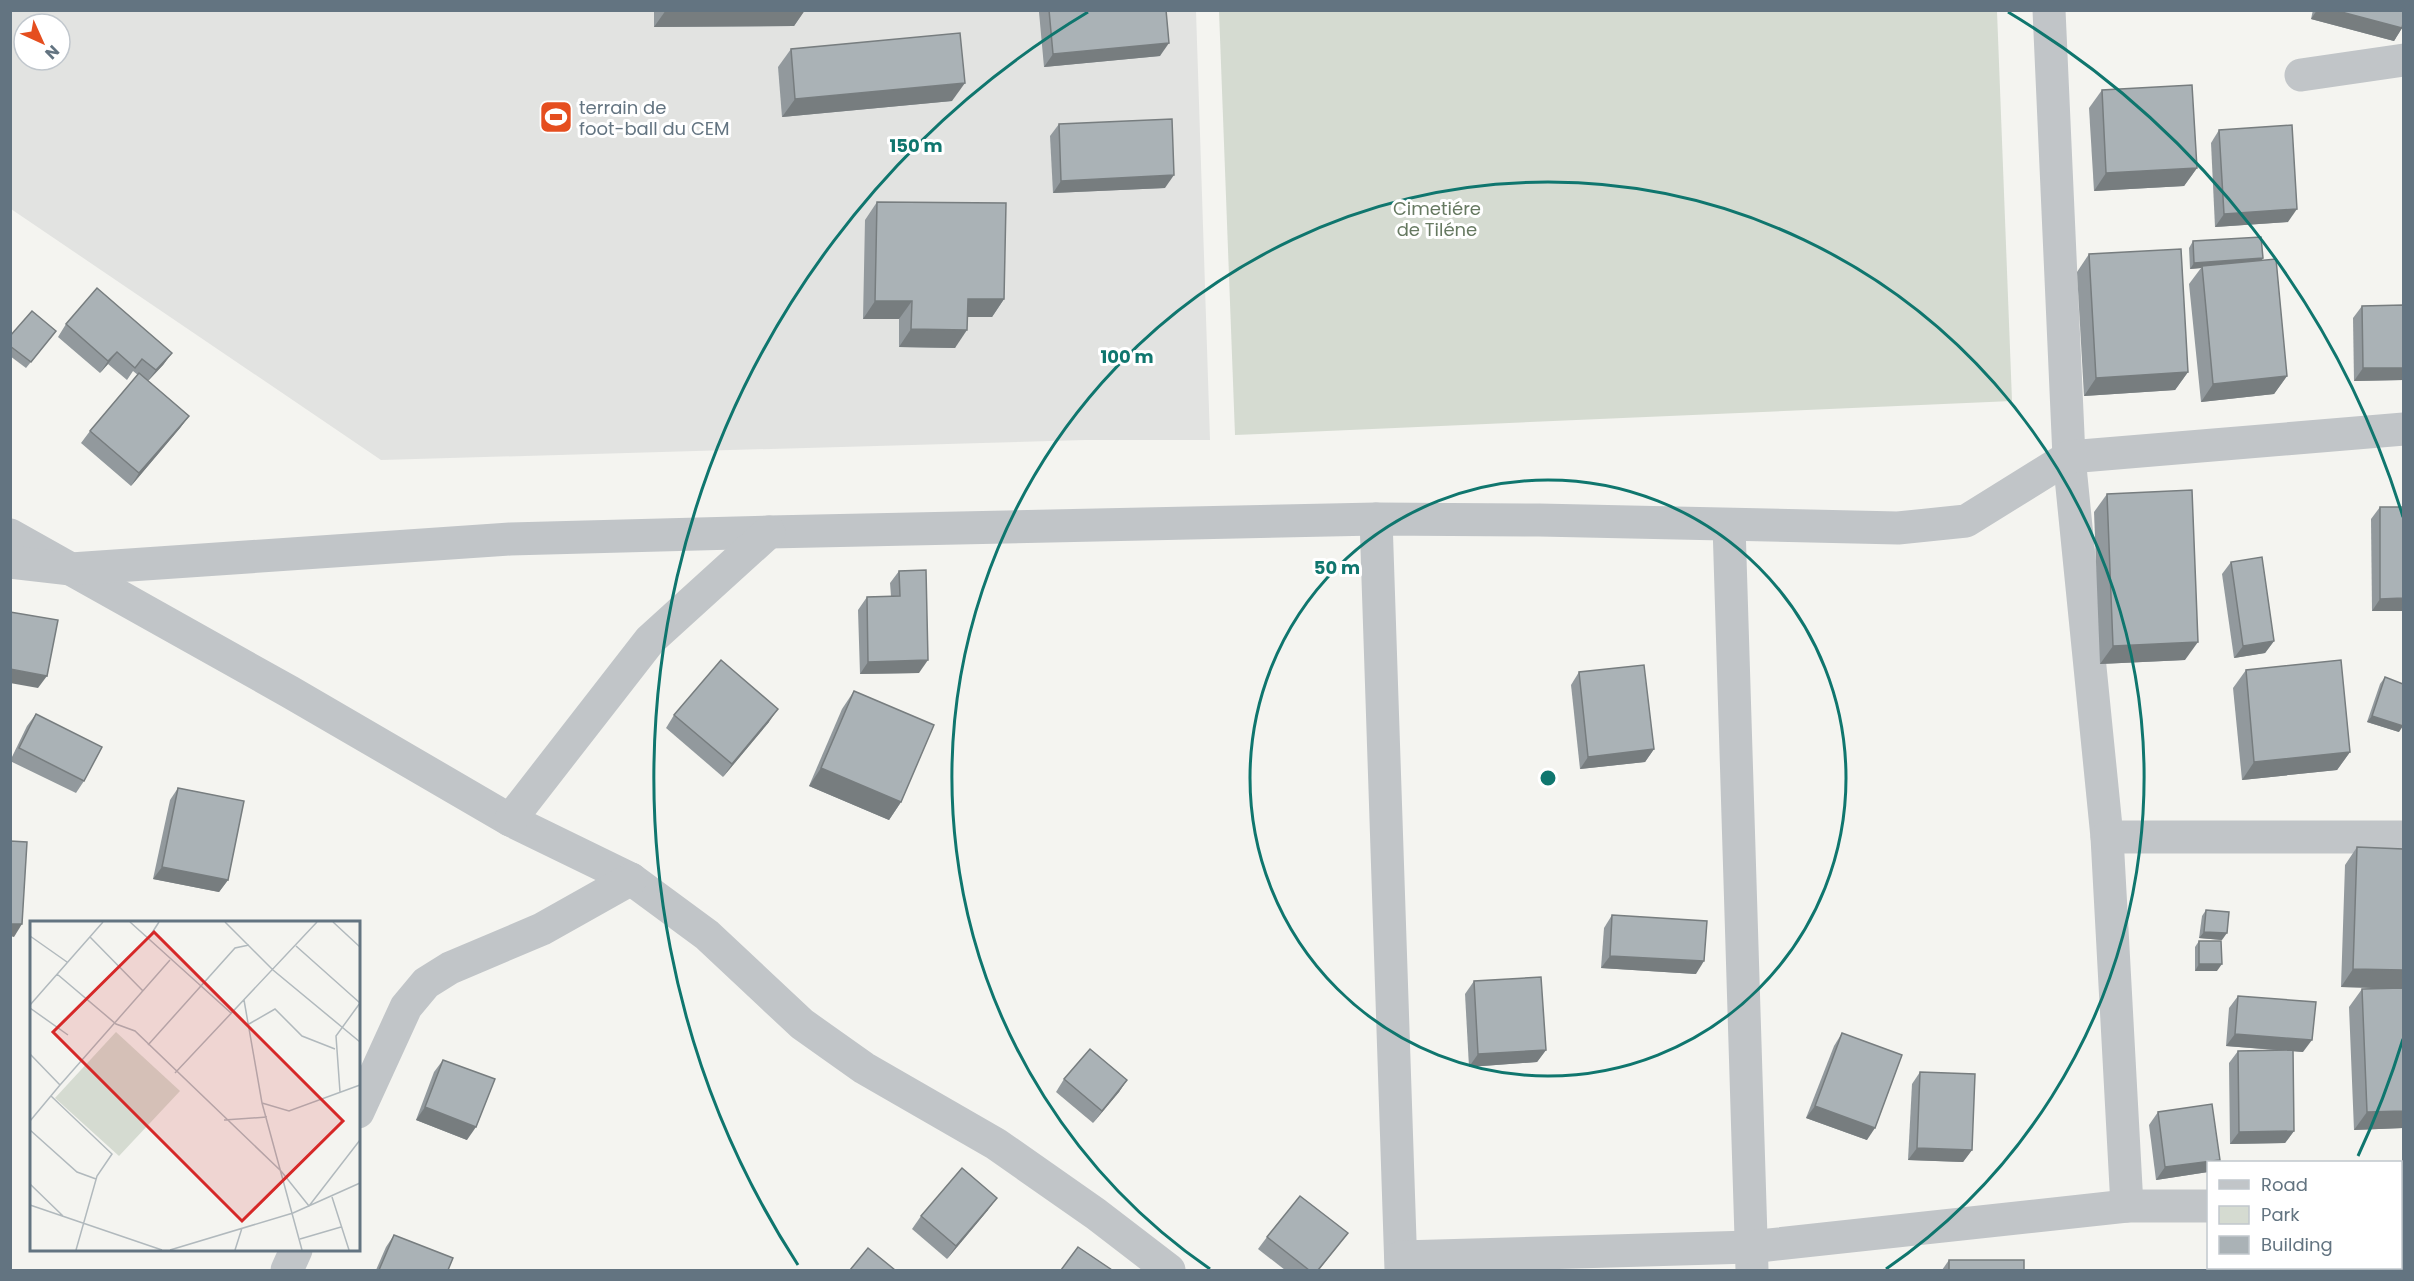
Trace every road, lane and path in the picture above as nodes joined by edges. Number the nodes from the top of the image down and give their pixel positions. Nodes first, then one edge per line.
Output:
1 (2049, 10) edge
2 (2403, 60) edge
3 (2301, 75) dead end
4 (2403, 429) edge
5 (2068, 457) junction
6 (1376, 519) junction
7 (1729, 525) junction
8 (769, 532) junction
9 (10, 535) edge
10 (10, 562) edge
11 (71, 569) junction
12 (510, 819) junction
13 (2107, 837) junction
14 (2403, 837) edge
15 (631, 879) junction
16 (360, 1108) edge
17 (2127, 1206) junction
18 (2207, 1206) edge
19 (296, 1251) edge
20 (1751, 1259) edge
21 (1401, 1264) edge
22 (287, 1270) edge
23 (1169, 1270) edge

1 - 5 street
2 - 3 street
4 - 5 street
5 - 7 street
5 - 13 street
6 - 7 street
6 - 8 street
6 - 21 street
7 - 20 street
8 - 11 street
8 - 12 street
9 - 11 street
10 - 11 street
11 - 12 street
12 - 15 street
13 - 14 street
13 - 17 street
15 - 16 street
15 - 23 street
17 - 18 street
17 - 20 street
19 - 22 street
20 - 21 street

